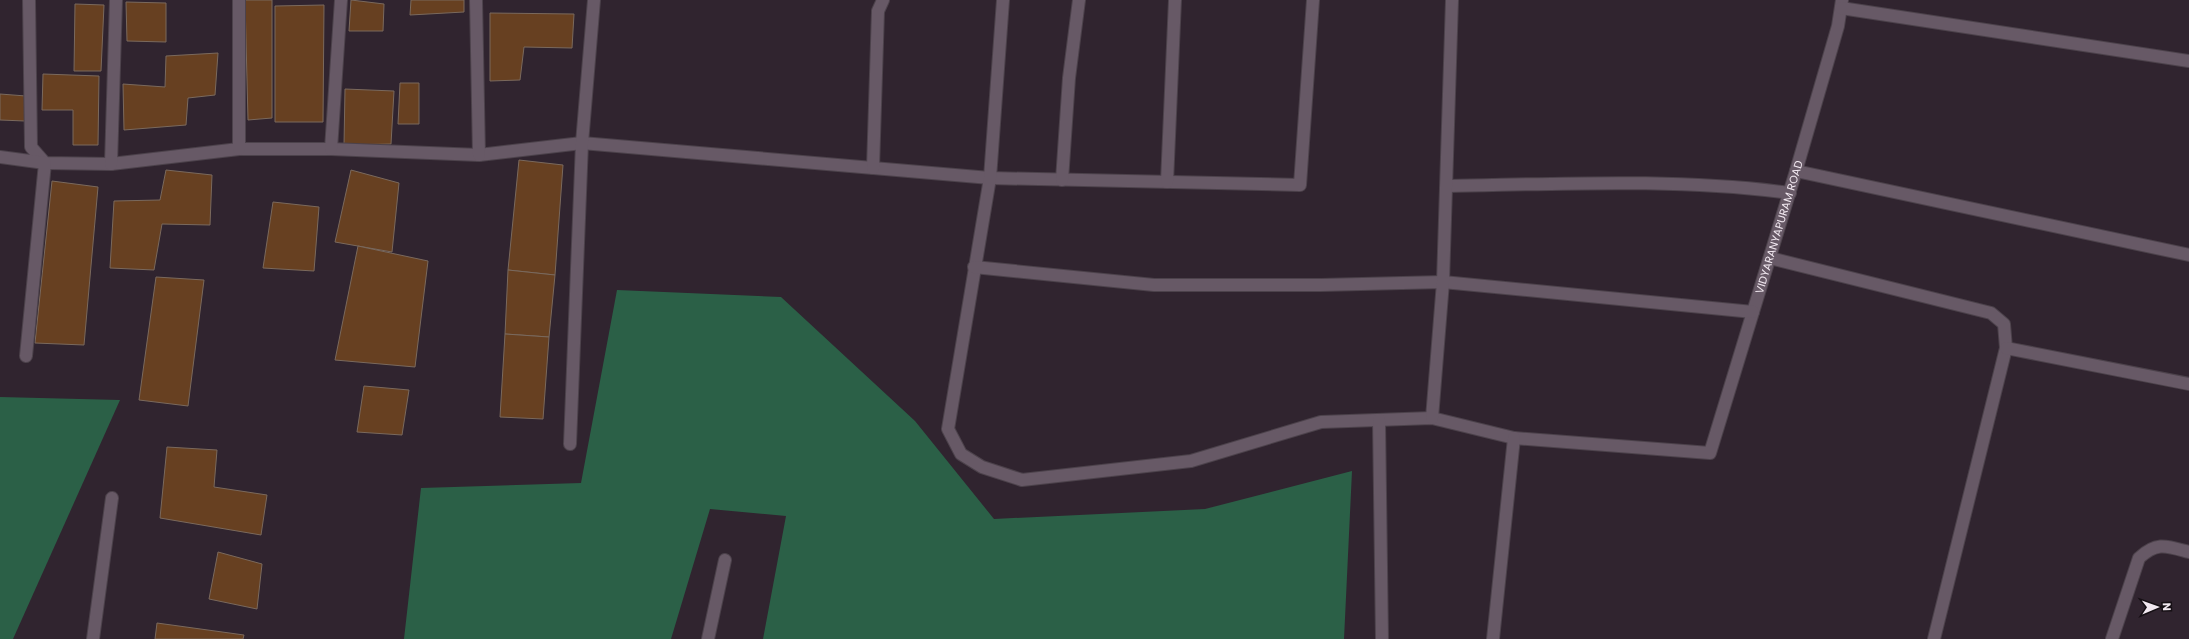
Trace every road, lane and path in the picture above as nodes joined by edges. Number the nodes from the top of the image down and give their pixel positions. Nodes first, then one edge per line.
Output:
1 (28, 0) edge
2 (116, 0) edge
3 (239, 0) edge
4 (341, 0) edge
5 (476, 0) edge
6 (594, 0) edge
7 (883, 0) edge
8 (1003, 0) edge
9 (1079, 0) edge
10 (1175, 0) edge
11 (1313, 0) edge
12 (1452, 0) edge
13 (1841, 4) edge
14 (2189, 61) edge
15 (582, 143) junction
16 (239, 149) junction
17 (331, 149) junction
18 (479, 155) junction
19 (0, 157) edge
20 (44, 163) junction
21 (111, 164) junction
22 (872, 168) junction
23 (1796, 171) junction
24 (990, 178) junction
25 (1062, 180) junction
26 (1167, 182) junction
27 (1447, 186) junction
28 (1790, 193) junction
29 (2189, 255) edge
30 (1770, 258) junction
31 (974, 267) junction
32 (1443, 282) junction
33 (1753, 312) junction
34 (2006, 348) junction
35 (26, 356) dead end
36 (2189, 384) edge
37 (1432, 418) junction
38 (1380, 420) junction
39 (1514, 438) junction
40 (570, 444) dead end
41 (112, 498) dead end
42 (2189, 552) edge
43 (725, 560) dead end
44 (93, 639) edge
45 (708, 639) edge
46 (1382, 639) edge
47 (1493, 639) edge
48 (1934, 639) edge
49 (2112, 639) edge

1 - 20 street
2 - 21 street
3 - 16 street
4 - 17 street
5 - 18 street
6 - 15 street
7 - 22 street
8 - 24 street
9 - 25 street
10 - 26 street
11 - 26 street
12 - 27 street
13 - 14 street
13 - 23 street, VIDYARANYAPURAM ROAD
15 - 18 street
15 - 22 street
15 - 40 street
16 - 17 street
16 - 21 street
17 - 18 street
19 - 20 street
20 - 21 street
20 - 35 street
22 - 24 street
23 - 28 street, VIDYARANYAPURAM ROAD
23 - 29 street
24 - 25 street
24 - 31 street
25 - 26 street
27 - 28 street
27 - 32 street
28 - 30 street, VIDYARANYAPURAM ROAD
30 - 33 street, VIDYARANYAPURAM ROAD
30 - 34 street
31 - 32 street
31 - 38 street
32 - 33 street
32 - 37 street
33 - 39 street, VIDYARANYAPURAM ROAD
34 - 36 street
34 - 48 street
37 - 38 street
37 - 39 street
38 - 46 street
39 - 47 street
41 - 44 street
42 - 49 street
43 - 45 street

